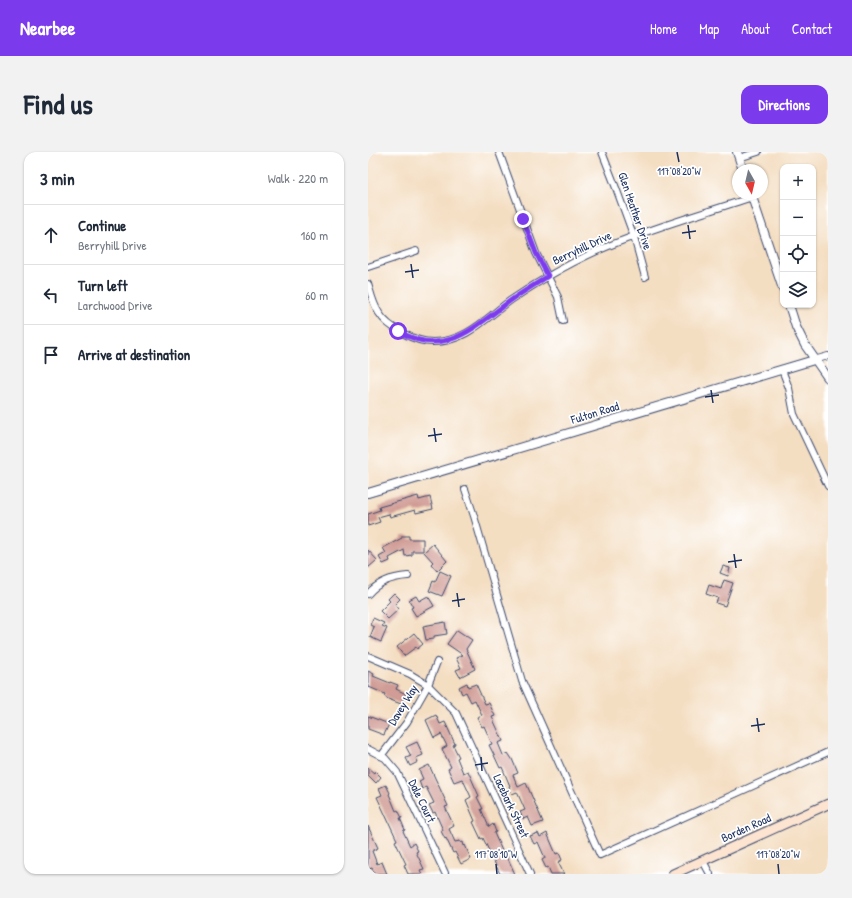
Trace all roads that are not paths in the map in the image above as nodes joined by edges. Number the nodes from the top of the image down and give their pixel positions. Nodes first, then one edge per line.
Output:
1 (499, 152) edge
2 (602, 152) edge
3 (758, 152) edge
4 (738, 155) edge
5 (740, 200) edge
6 (752, 200) edge
7 (634, 237) junction
8 (416, 251) dead end
9 (368, 267) edge
10 (548, 276) junction
11 (645, 277) dead end
12 (780, 280) edge
13 (368, 284) edge
14 (790, 308) edge
15 (563, 321) dead end
16 (828, 356) edge
17 (814, 360) junction
18 (782, 370) junction
19 (828, 378) edge
20 (828, 486) edge
21 (465, 489) dead end
22 (368, 493) edge
23 (408, 576) dead end
24 (368, 594) edge
25 (368, 656) edge
26 (437, 662) dead end
27 (428, 686) junction
28 (368, 749) edge
29 (828, 752) edge
30 (381, 756) junction
31 (828, 804) edge
32 (703, 861) junction
33 (445, 874) edge
34 (530, 874) edge
35 (673, 874) edge
36 (710, 874) edge

1 - 10 street
2 - 7 street, Glen Heather Drive
3 - 4 street
5 - 7 street, Berryhill Drive
6 - 12 street
7 - 10 street, Berryhill Drive
7 - 11 street, Glen Heather Drive
8 - 9 street
10 - 13 street, Berryhill Drive
10 - 15 street
14 - 17 street
16 - 17 street, Fulton Road
17 - 18 street, Fulton Road
17 - 19 street
18 - 20 street
18 - 22 street, Fulton Road
21 - 29 street
23 - 24 street
25 - 27 street, Lacebark Street
26 - 27 street, Davey Way
27 - 30 street, Davey Way
27 - 34 street, Lacebark Street
28 - 30 street, Dale Court
30 - 33 street, Dale Court
31 - 32 main road, Borden Road
32 - 35 main road, Borden Road
32 - 36 street

